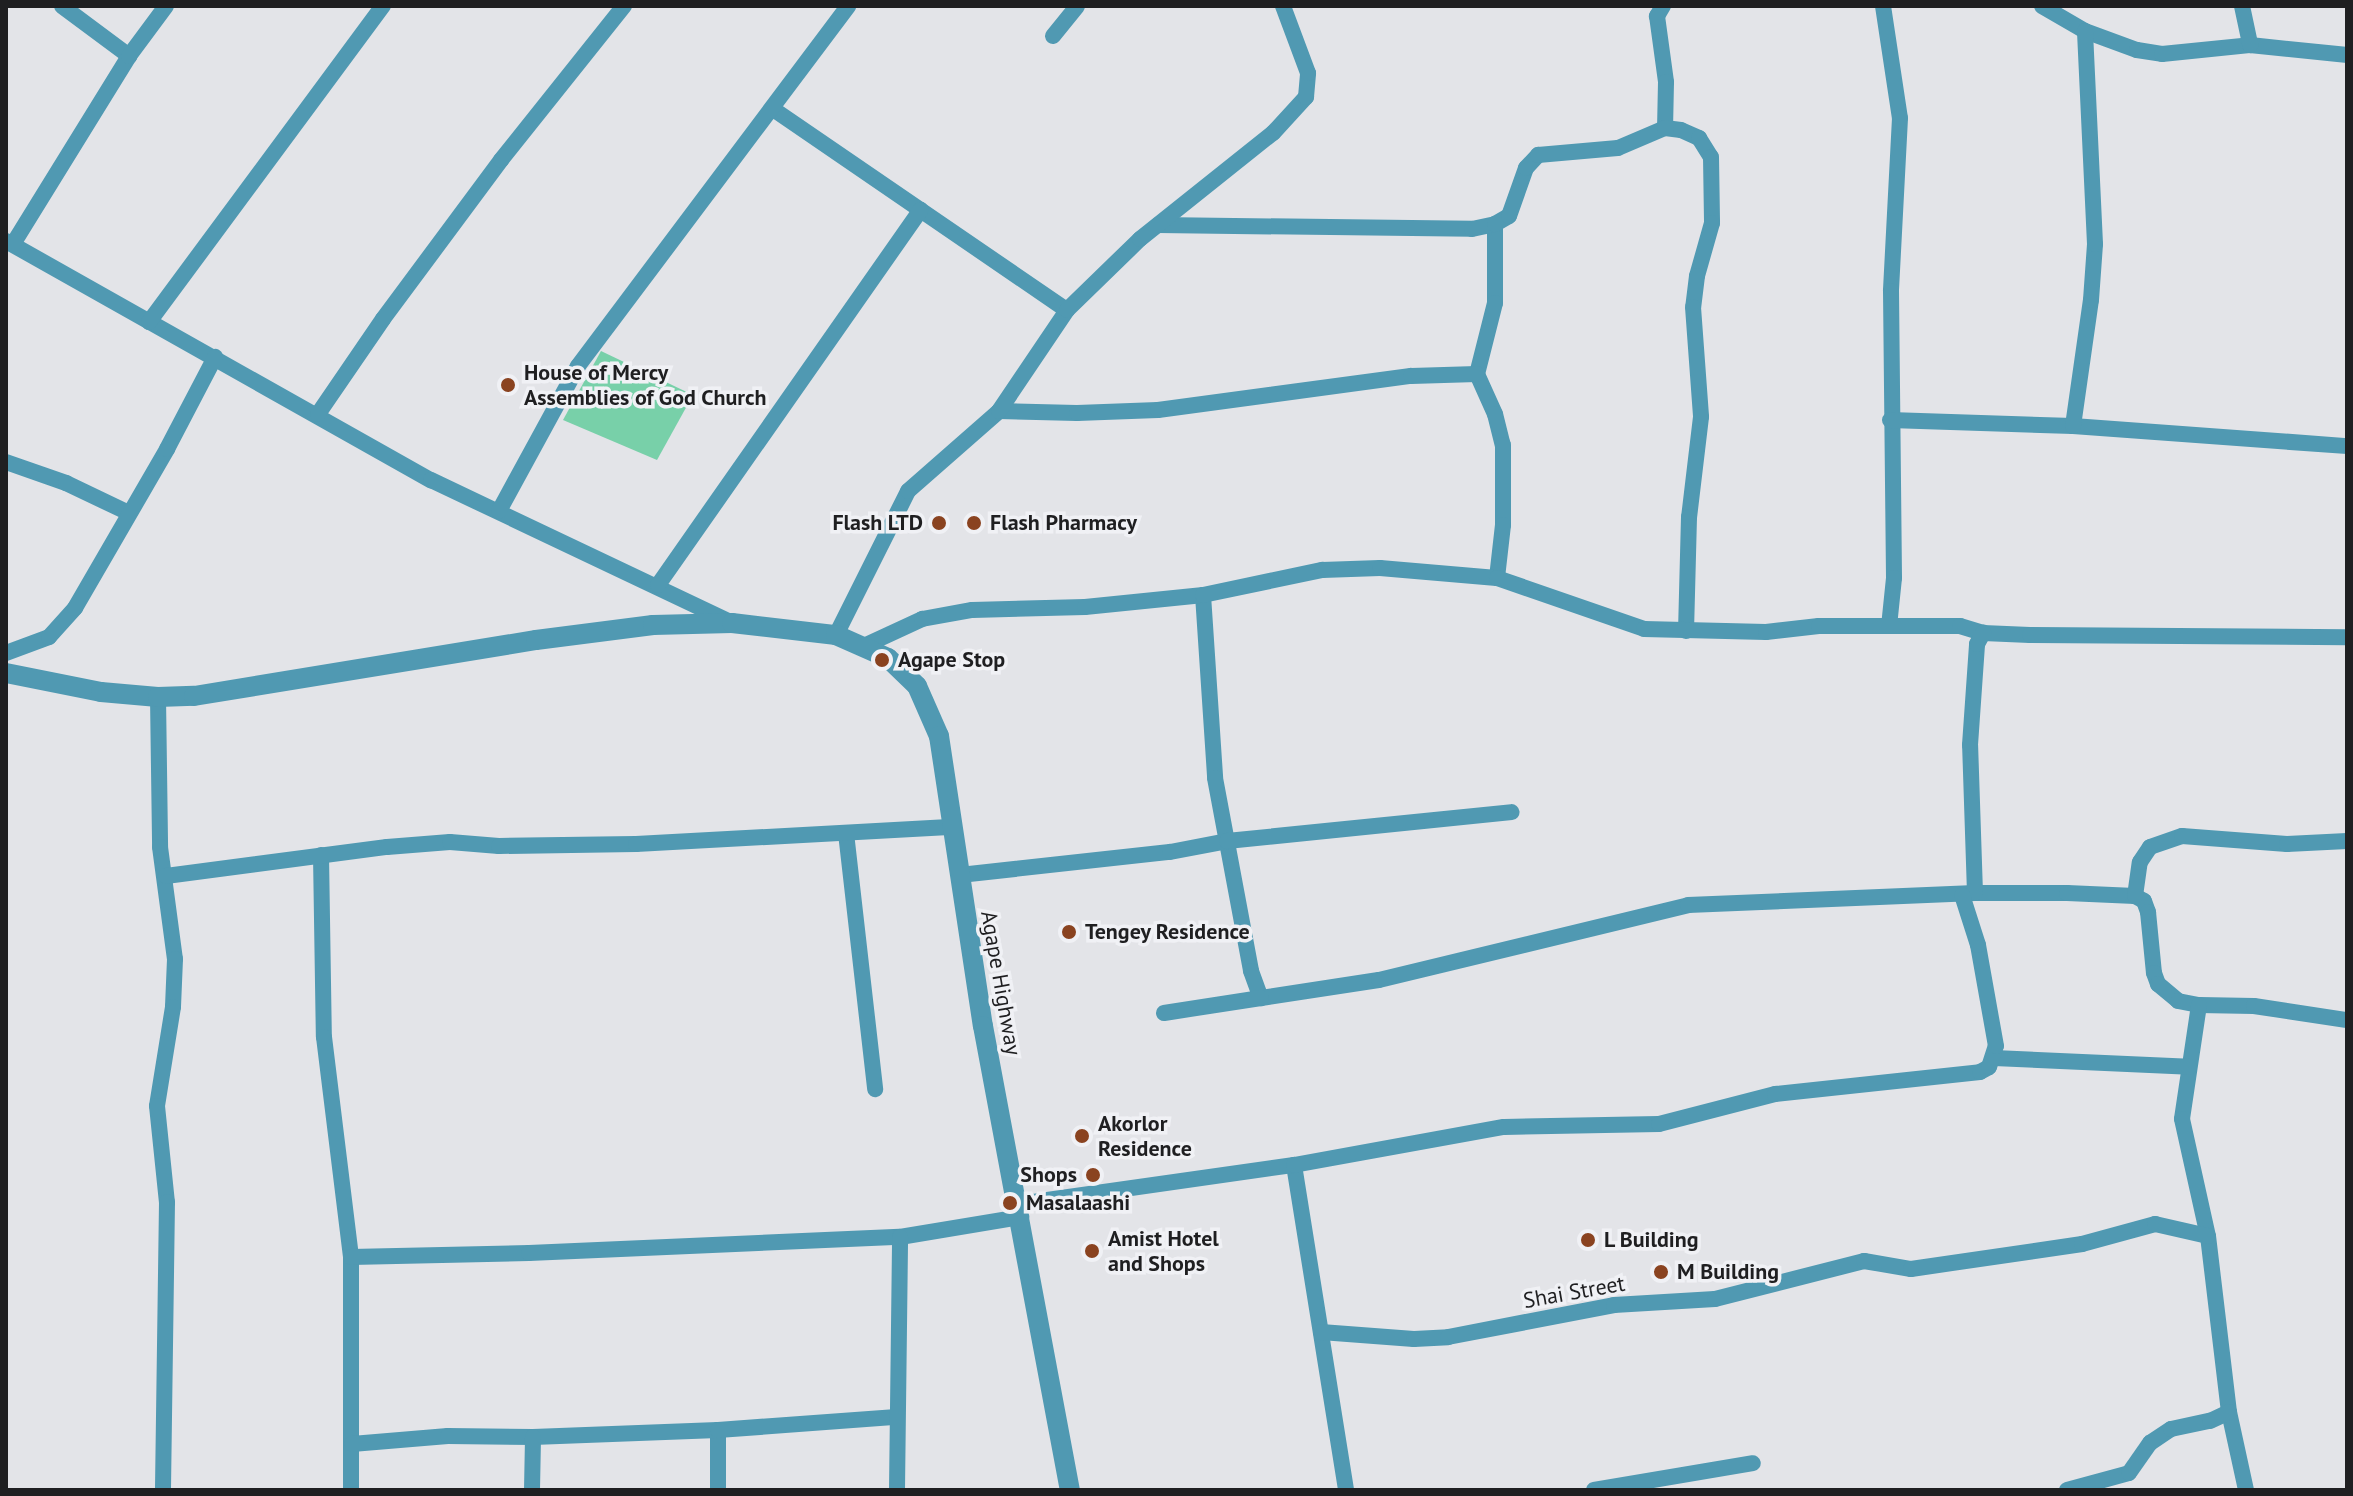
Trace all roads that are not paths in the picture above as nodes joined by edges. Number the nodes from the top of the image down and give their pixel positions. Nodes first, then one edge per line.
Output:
1 (62, 6) edge
2 (166, 6) edge
3 (383, 6) edge
4 (624, 6) edge
5 (848, 6) edge
6 (1077, 6) edge
7 (1283, 6) edge
8 (1663, 6) edge
9 (1883, 6) edge
10 (2042, 6) edge
11 (2242, 6) edge
12 (2085, 31) junction
13 (1053, 36) dead end
14 (2250, 45) junction
15 (2347, 55) edge
16 (129, 56) junction
17 (773, 109) junction
18 (1665, 128) junction
19 (921, 210) junction
20 (1495, 224) junction
21 (1158, 225) junction
22 (9, 242) edge
23 (1067, 310) junction
24 (149, 322) junction
25 (215, 357) junction
26 (1477, 374) junction
27 (999, 411) junction
28 (318, 414) junction
29 (1890, 420) junction
30 (2073, 426) junction
31 (2347, 446) edge
32 (6, 462) edge
33 (499, 511) junction
34 (129, 513) junction
35 (1497, 578) junction
36 (658, 585) junction
37 (1203, 595) junction
38 (732, 623) junction
39 (1889, 626) junction
40 (1686, 631) junction
41 (1983, 633) junction
42 (836, 635) junction
43 (2347, 637) edge
44 (866, 645) junction
45 (6, 653) edge
46 (6, 673) edge
47 (158, 697) junction
48 (1512, 812) dead end
49 (954, 827) junction
50 (846, 833) junction
51 (1227, 841) junction
52 (2347, 841) edge
53 (321, 855) junction
54 (960, 875) junction
55 (166, 876) junction
56 (1968, 894) junction
57 (2135, 896) junction
58 (1261, 998) junction
59 (2199, 1005) junction
60 (1164, 1013) dead end
61 (2347, 1020) edge
62 (1994, 1058) junction
63 (2189, 1067) junction
64 (875, 1089) dead end
65 (1294, 1165) junction
66 (1020, 1210) junction
67 (2208, 1236) junction
68 (900, 1237) junction
69 (351, 1257) junction
70 (1321, 1332) junction
71 (2229, 1412) junction
72 (897, 1417) junction
73 (718, 1430) junction
74 (533, 1437) junction
75 (352, 1444) junction
76 (1753, 1463) dead end
77 (163, 1490) edge
78 (351, 1490) edge
79 (532, 1490) edge
80 (718, 1490) edge
81 (897, 1490) edge
82 (1070, 1490) edge
83 (1346, 1490) edge
84 (1594, 1490) edge
85 (2067, 1490) edge
86 (2246, 1490) edge

1 - 16 street
2 - 16 street
3 - 24 street
4 - 28 street
5 - 17 street
6 - 13 street
7 - 21 street
8 - 18 street
9 - 29 street
10 - 12 street
11 - 14 street
12 - 14 street
12 - 30 street
14 - 15 street
16 - 22 street
17 - 19 street
17 - 33 street
18 - 20 street
18 - 40 street
19 - 23 street
19 - 36 street
20 - 21 street
20 - 26 street
21 - 23 street
22 - 24 street
23 - 27 street
24 - 25 street
25 - 28 street
25 - 34 street
26 - 27 street
26 - 35 street
27 - 42 street
28 - 33 street
29 - 30 street
29 - 39 street
30 - 31 street
32 - 34 street
33 - 36 street
34 - 45 street
35 - 37 street
35 - 40 street
36 - 38 street
37 - 44 street
37 - 51 street
38 - 42 street, Agape Highway
38 - 47 street, Agape Highway
39 - 40 street
39 - 41 street
41 - 43 street
41 - 56 street
42 - 44 street, Agape Highway
44 - 49 street, Agape Highway
46 - 47 street, Agape Highway
47 - 55 street
48 - 51 street
49 - 50 street
49 - 54 street, Agape Highway
50 - 53 street
50 - 64 street
51 - 54 street
51 - 58 street
52 - 57 street
53 - 55 street
53 - 69 street
54 - 66 street, Agape Highway
55 - 77 street
56 - 57 street
56 - 58 street
56 - 62 street
57 - 59 street
58 - 60 street
59 - 61 street
59 - 63 street
62 - 63 street
62 - 65 street
63 - 67 street
65 - 66 street
65 - 70 street
66 - 68 street
66 - 82 street, Agape Highway
67 - 70 street, Shai Street
67 - 71 street
68 - 69 street
68 - 72 street
69 - 75 street
70 - 83 street
71 - 85 street
71 - 86 street
72 - 73 street
72 - 81 street
73 - 74 street
73 - 80 street
74 - 75 street
74 - 79 street
75 - 78 street
76 - 84 street

